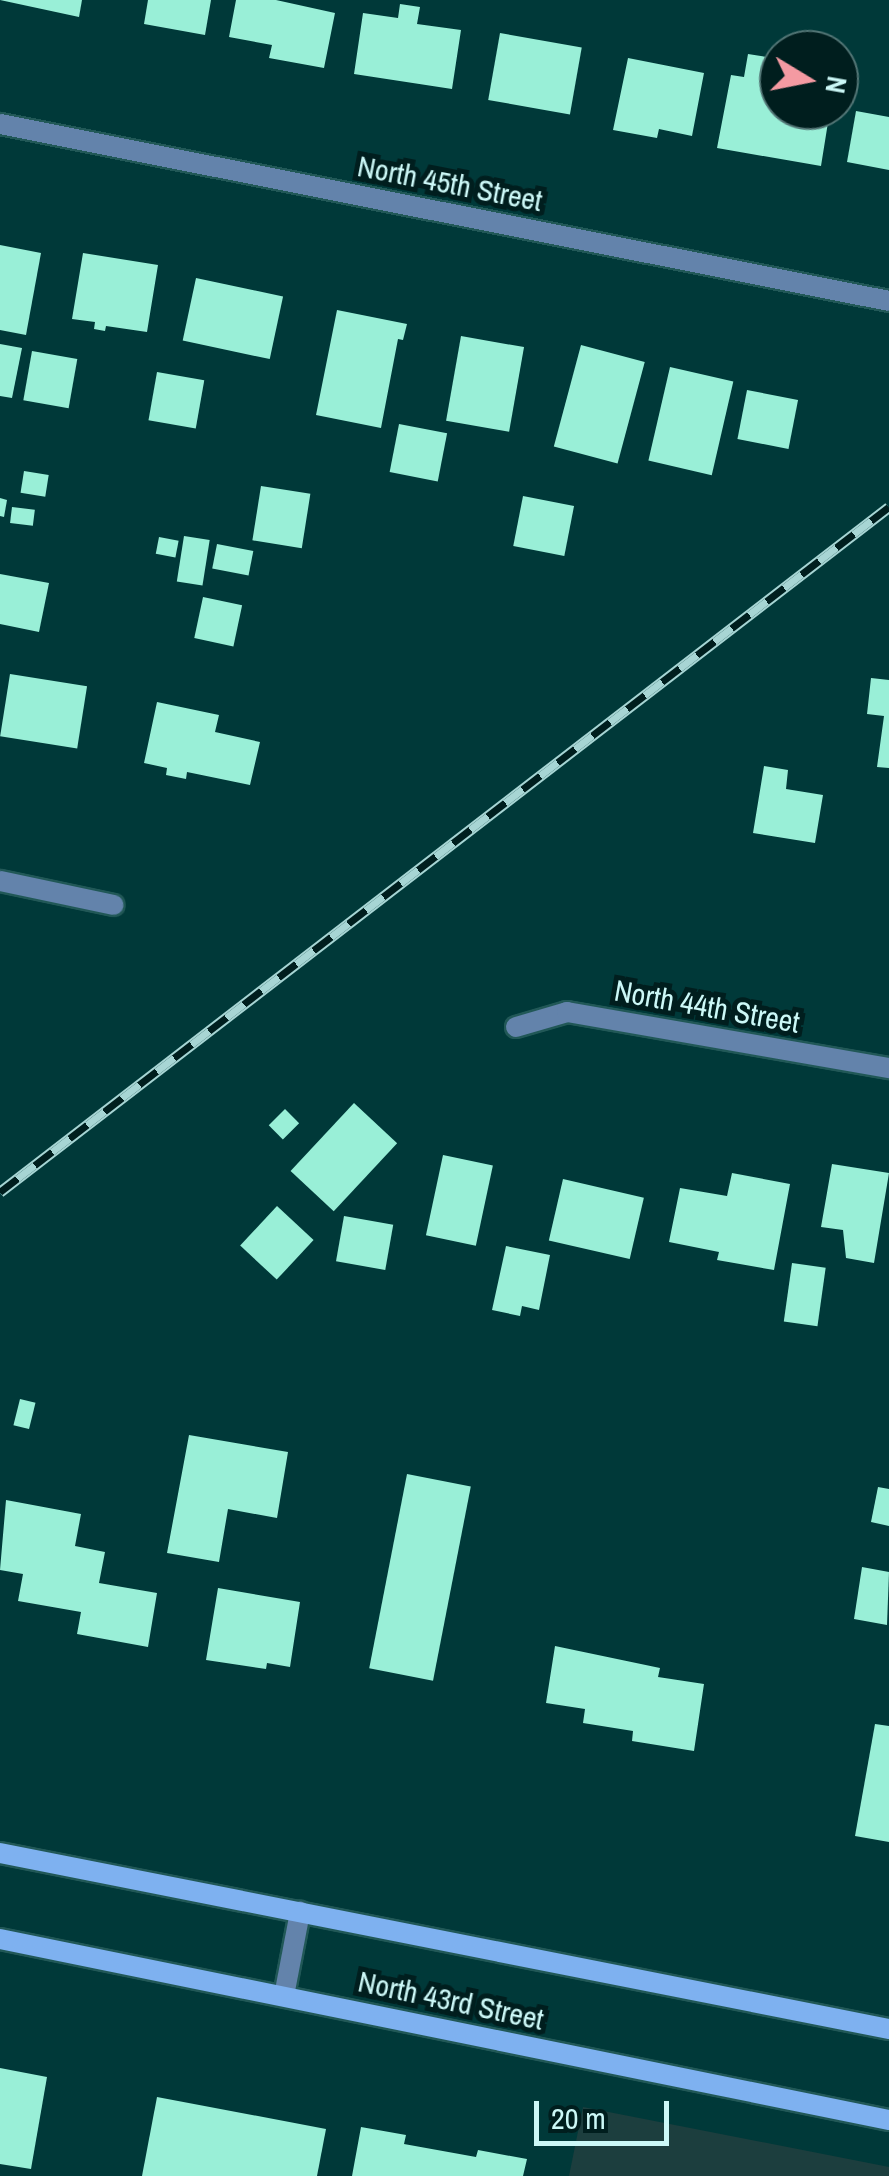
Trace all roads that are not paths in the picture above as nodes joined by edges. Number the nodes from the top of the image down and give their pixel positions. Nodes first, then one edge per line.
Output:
1 (0, 124) edge
2 (889, 301) edge
3 (0, 881) edge
4 (114, 905) dead end
5 (516, 1027) dead end
6 (889, 1068) edge
7 (0, 1853) edge
8 (300, 1912) junction
9 (0, 1939) edge
10 (284, 1996) junction
11 (889, 2028) edge
12 (889, 2120) edge

1 - 2 street, North 45th Street
3 - 4 street
5 - 6 street, North 44th Street
7 - 8 main road, North 43rd Street
8 - 10 street
8 - 11 main road, North 43rd Street
9 - 10 main road, North 43rd Street
10 - 12 main road, North 43rd Street

